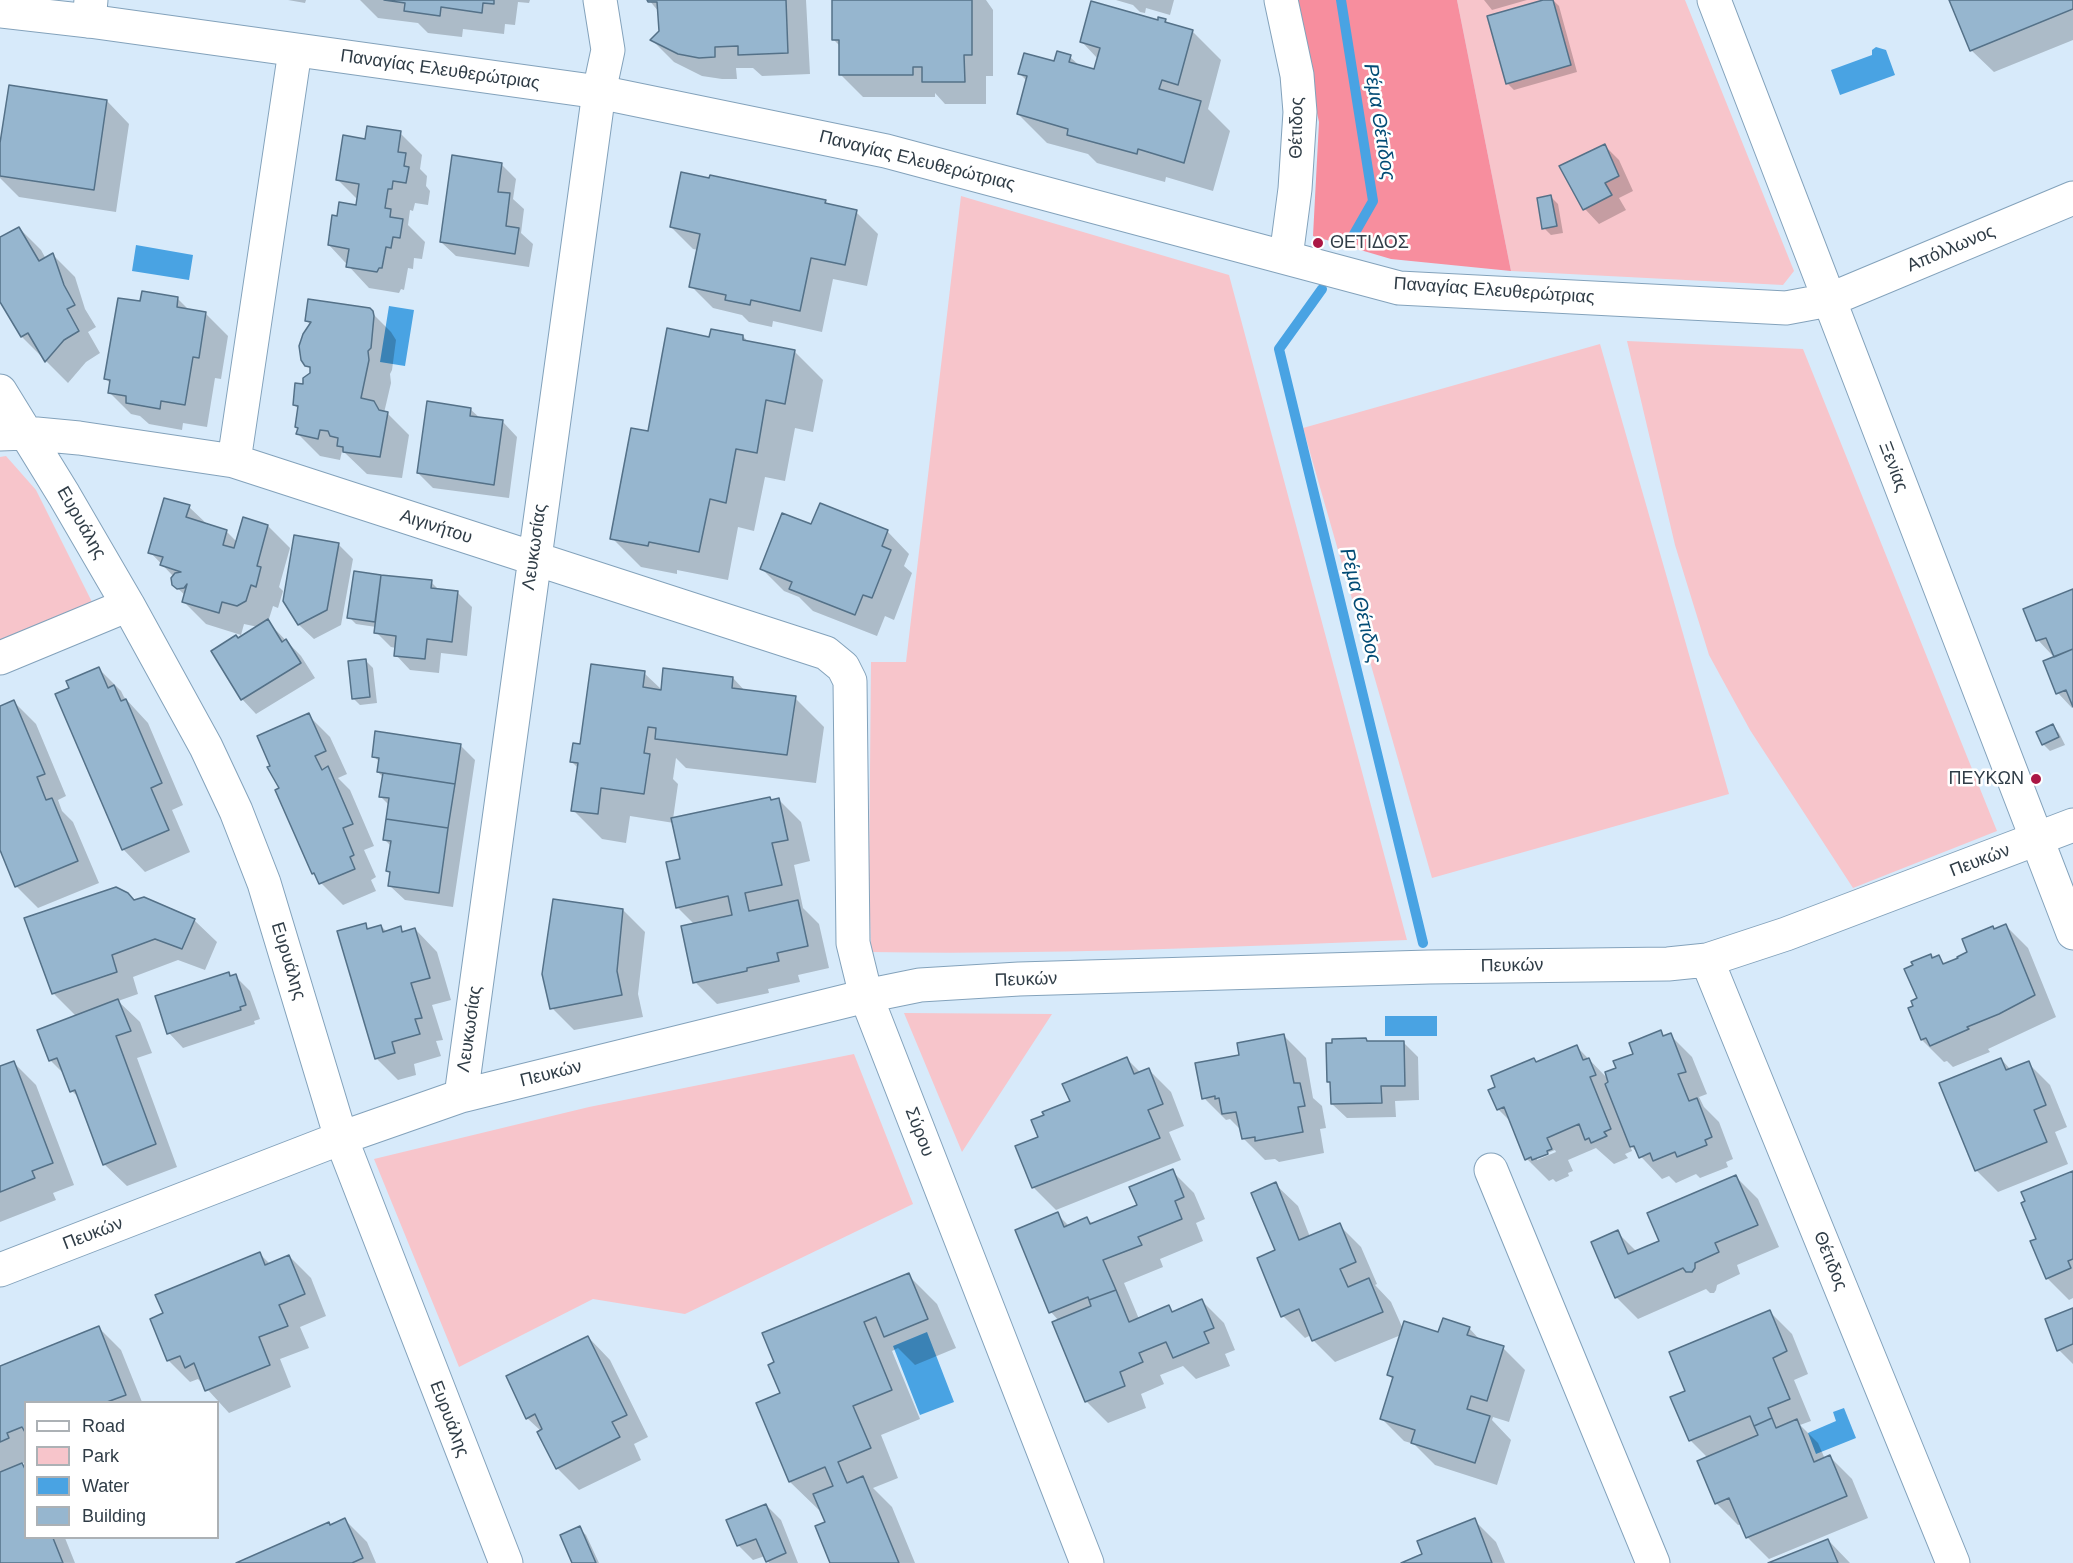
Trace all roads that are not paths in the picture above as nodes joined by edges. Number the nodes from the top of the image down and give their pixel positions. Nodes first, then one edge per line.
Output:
1 (600, 0) edge
2 (1281, 0) edge
3 (1714, 0) edge
4 (90, 10) edge
5 (0, 11) edge
6 (295, 51) junction
7 (599, 92) junction
8 (2073, 198) edge
9 (1286, 257) junction
10 (1829, 300) junction
11 (0, 391) edge
12 (13, 434) edge
13 (234, 461) junction
14 (534, 559) junction
15 (128, 605) junction
16 (0, 658) edge
17 (850, 681) joint
18 (2073, 825) edge
19 (2037, 840) junction
20 (2073, 933) edge
21 (1707, 960) junction
22 (866, 996) junction
23 (461, 1096) junction
24 (341, 1138) junction
25 (1491, 1170) dead end
26 (0, 1270) edge
27 (506, 1563) edge
28 (1087, 1563) edge
29 (1653, 1563) edge
30 (1953, 1563) edge

1 - 7 street, Λευκωσίας
2 - 9 street, Θέτιδος
3 - 10 street, Ξενίας
4 - 5 street, Παναγίας Ελευθερώτριας
4 - 6 street, Παναγίας Ελευθερώτριας
6 - 7 street, Παναγίας Ελευθερώτριας
6 - 13 street
7 - 9 street, Παναγίας Ελευθερώτριας
7 - 14 street, Λευκωσίας
8 - 10 street, Απόλλωνος
9 - 10 street, Παναγίας Ελευθερώτριας
10 - 19 street, Ξενίας
11 - 12 street, Ευρυάλης
12 - 13 street, Αιγινήτου
12 - 15 street, Ευρυάλης
13 - 14 street, Αιγινήτου
14 - 17 street, Αιγινήτου
14 - 23 street, Λευκωσίας
15 - 16 street
15 - 24 street, Ευρυάλης
17 - 22 street, Σύρου
18 - 19 street, Πευκών
19 - 20 street, Ξενίας
19 - 21 street, Πευκών
21 - 22 street, Πευκών
21 - 30 street, Θέτιδος
22 - 23 street, Πευκών
22 - 28 street, Σύρου
23 - 24 street, Πευκών
24 - 26 street, Πευκών
24 - 27 street, Ευρυάλης
25 - 29 street

